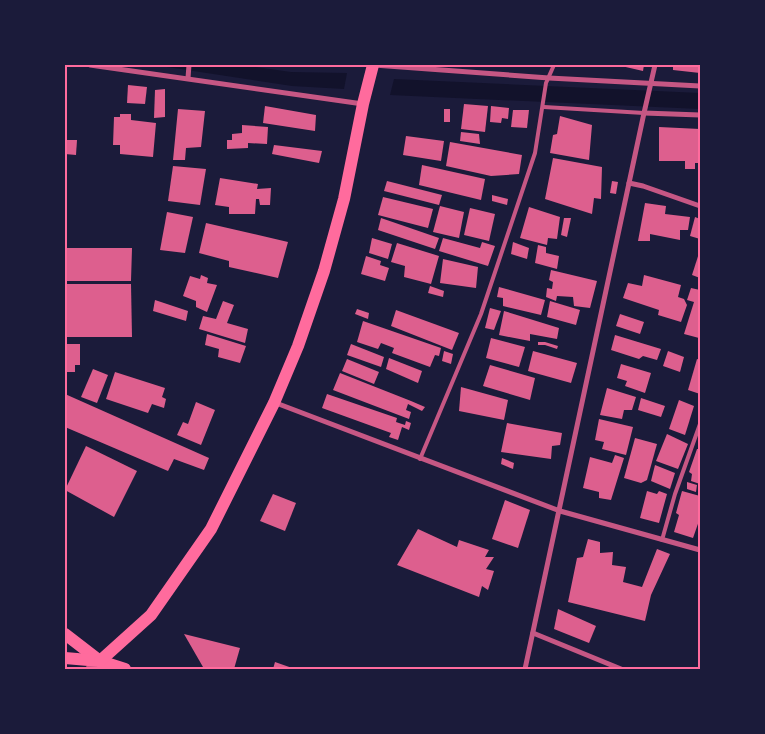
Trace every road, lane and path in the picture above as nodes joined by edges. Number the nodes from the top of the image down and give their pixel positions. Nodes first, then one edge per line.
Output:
1 (90, 65) edge
2 (189, 65) edge
3 (373, 65) edge
4 (554, 65) edge
5 (656, 65) edge
6 (188, 75) junction
7 (548, 81) junction
8 (650, 86) junction
9 (700, 86) edge
10 (363, 104) junction
11 (544, 105) junction
12 (644, 111) junction
13 (700, 116) edge
14 (629, 182) junction
15 (700, 206) edge
16 (274, 403) junction
17 (700, 424) edge
18 (420, 459) junction
19 (560, 511) junction
20 (662, 540) junction
21 (700, 550) edge
22 (533, 633) junction
23 (65, 634) edge
24 (65, 658) edge
25 (95, 665) edge
26 (125, 669) edge
27 (525, 669) edge
28 (621, 669) edge

1 - 6 street
2 - 6 street
3 - 7 street
3 - 10 main road
4 - 7 lane
5 - 8 street
6 - 10 street
7 - 8 street
7 - 11 lane
8 - 9 street
8 - 12 street
10 - 16 main road
11 - 12 lane
11 - 18 lane
12 - 13 street
12 - 14 street
14 - 15 street
14 - 19 street
16 - 18 street
16 - 25 main road
17 - 20 lane
18 - 19 street
19 - 20 street
19 - 22 street
20 - 21 street
22 - 27 street
22 - 28 street
23 - 25 main road
24 - 25 main road
25 - 26 main road

